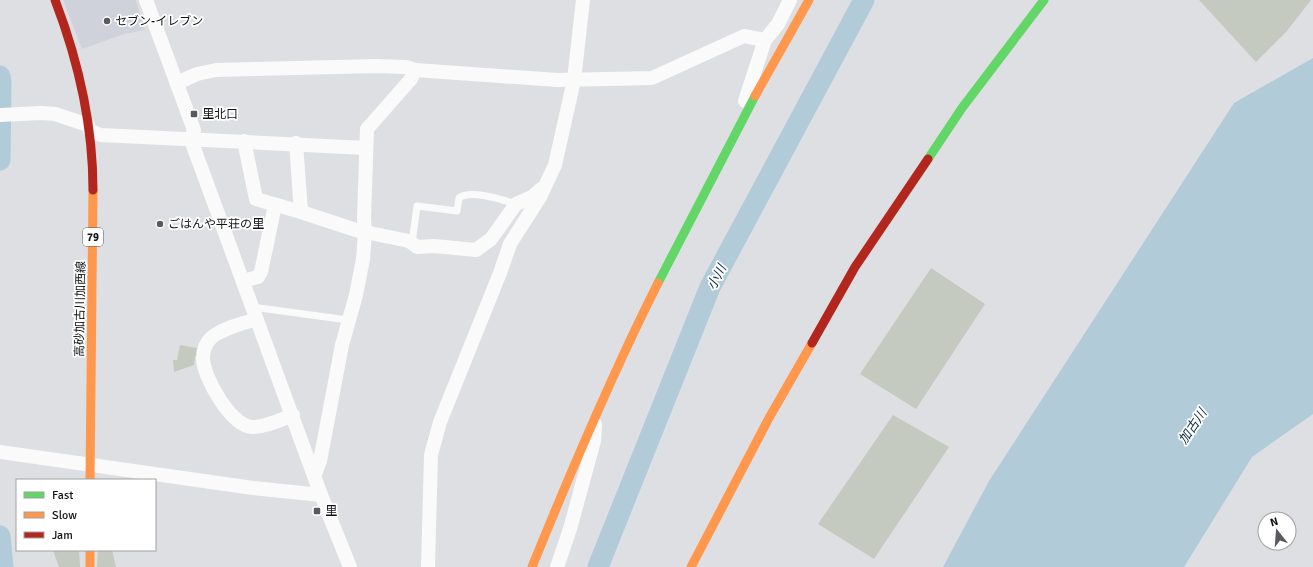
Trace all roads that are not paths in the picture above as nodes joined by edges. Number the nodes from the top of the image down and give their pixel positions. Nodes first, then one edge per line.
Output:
1 (55, 0) edge
2 (146, 0) edge
3 (583, 0) edge
4 (790, 0) edge
5 (809, 0) edge
6 (1044, 0) edge
7 (765, 40) junction
8 (415, 70) junction
9 (574, 80) junction
10 (177, 83) junction
11 (7, 114) edge
12 (744, 116) junction
13 (89, 128) junction
14 (191, 140) junction
15 (244, 141) junction
16 (296, 144) junction
17 (366, 148) junction
18 (544, 186) junction
19 (516, 204) junction
20 (275, 205) junction
21 (301, 212) junction
22 (365, 234) junction
23 (412, 243) junction
24 (243, 281) junction
25 (254, 313) junction
26 (348, 320) junction
27 (293, 415) junction
28 (596, 416) junction
29 (7, 453) edge
30 (90, 465) junction
31 (315, 474) junction
32 (90, 479) edge
33 (321, 495) junction
34 (90, 551) edge
35 (90, 567) edge
36 (350, 567) edge
37 (428, 567) edge
38 (532, 567) edge
39 (557, 567) edge
40 (691, 567) edge

1 - 13 street, 高砂加古川加西線 / 79
2 - 10 street
3 - 9 street
4 - 7 street
5 - 12 street
6 - 40 street
7 - 9 street
7 - 12 street
8 - 9 street
8 - 10 street
8 - 17 street
9 - 18 street
10 - 14 street
11 - 13 street
12 - 28 street
13 - 14 street
13 - 30 street, 高砂加古川加西線 / 79
14 - 15 street
14 - 24 street
15 - 16 street
15 - 20 street
16 - 17 street
16 - 21 street
17 - 22 street
18 - 19 street
18 - 37 street
19 - 23 street
19 - 23 lane
20 - 21 street
20 - 24 street
21 - 22 street
22 - 23 street
22 - 26 street
24 - 25 street
25 - 26 lane
25 - 27 street
25 - 27 street
26 - 31 street
27 - 31 street
28 - 38 street
28 - 39 street
29 - 30 street
30 - 32 street, 高砂加古川加西線 / 79
30 - 33 street
31 - 33 street
33 - 36 street
34 - 35 street

